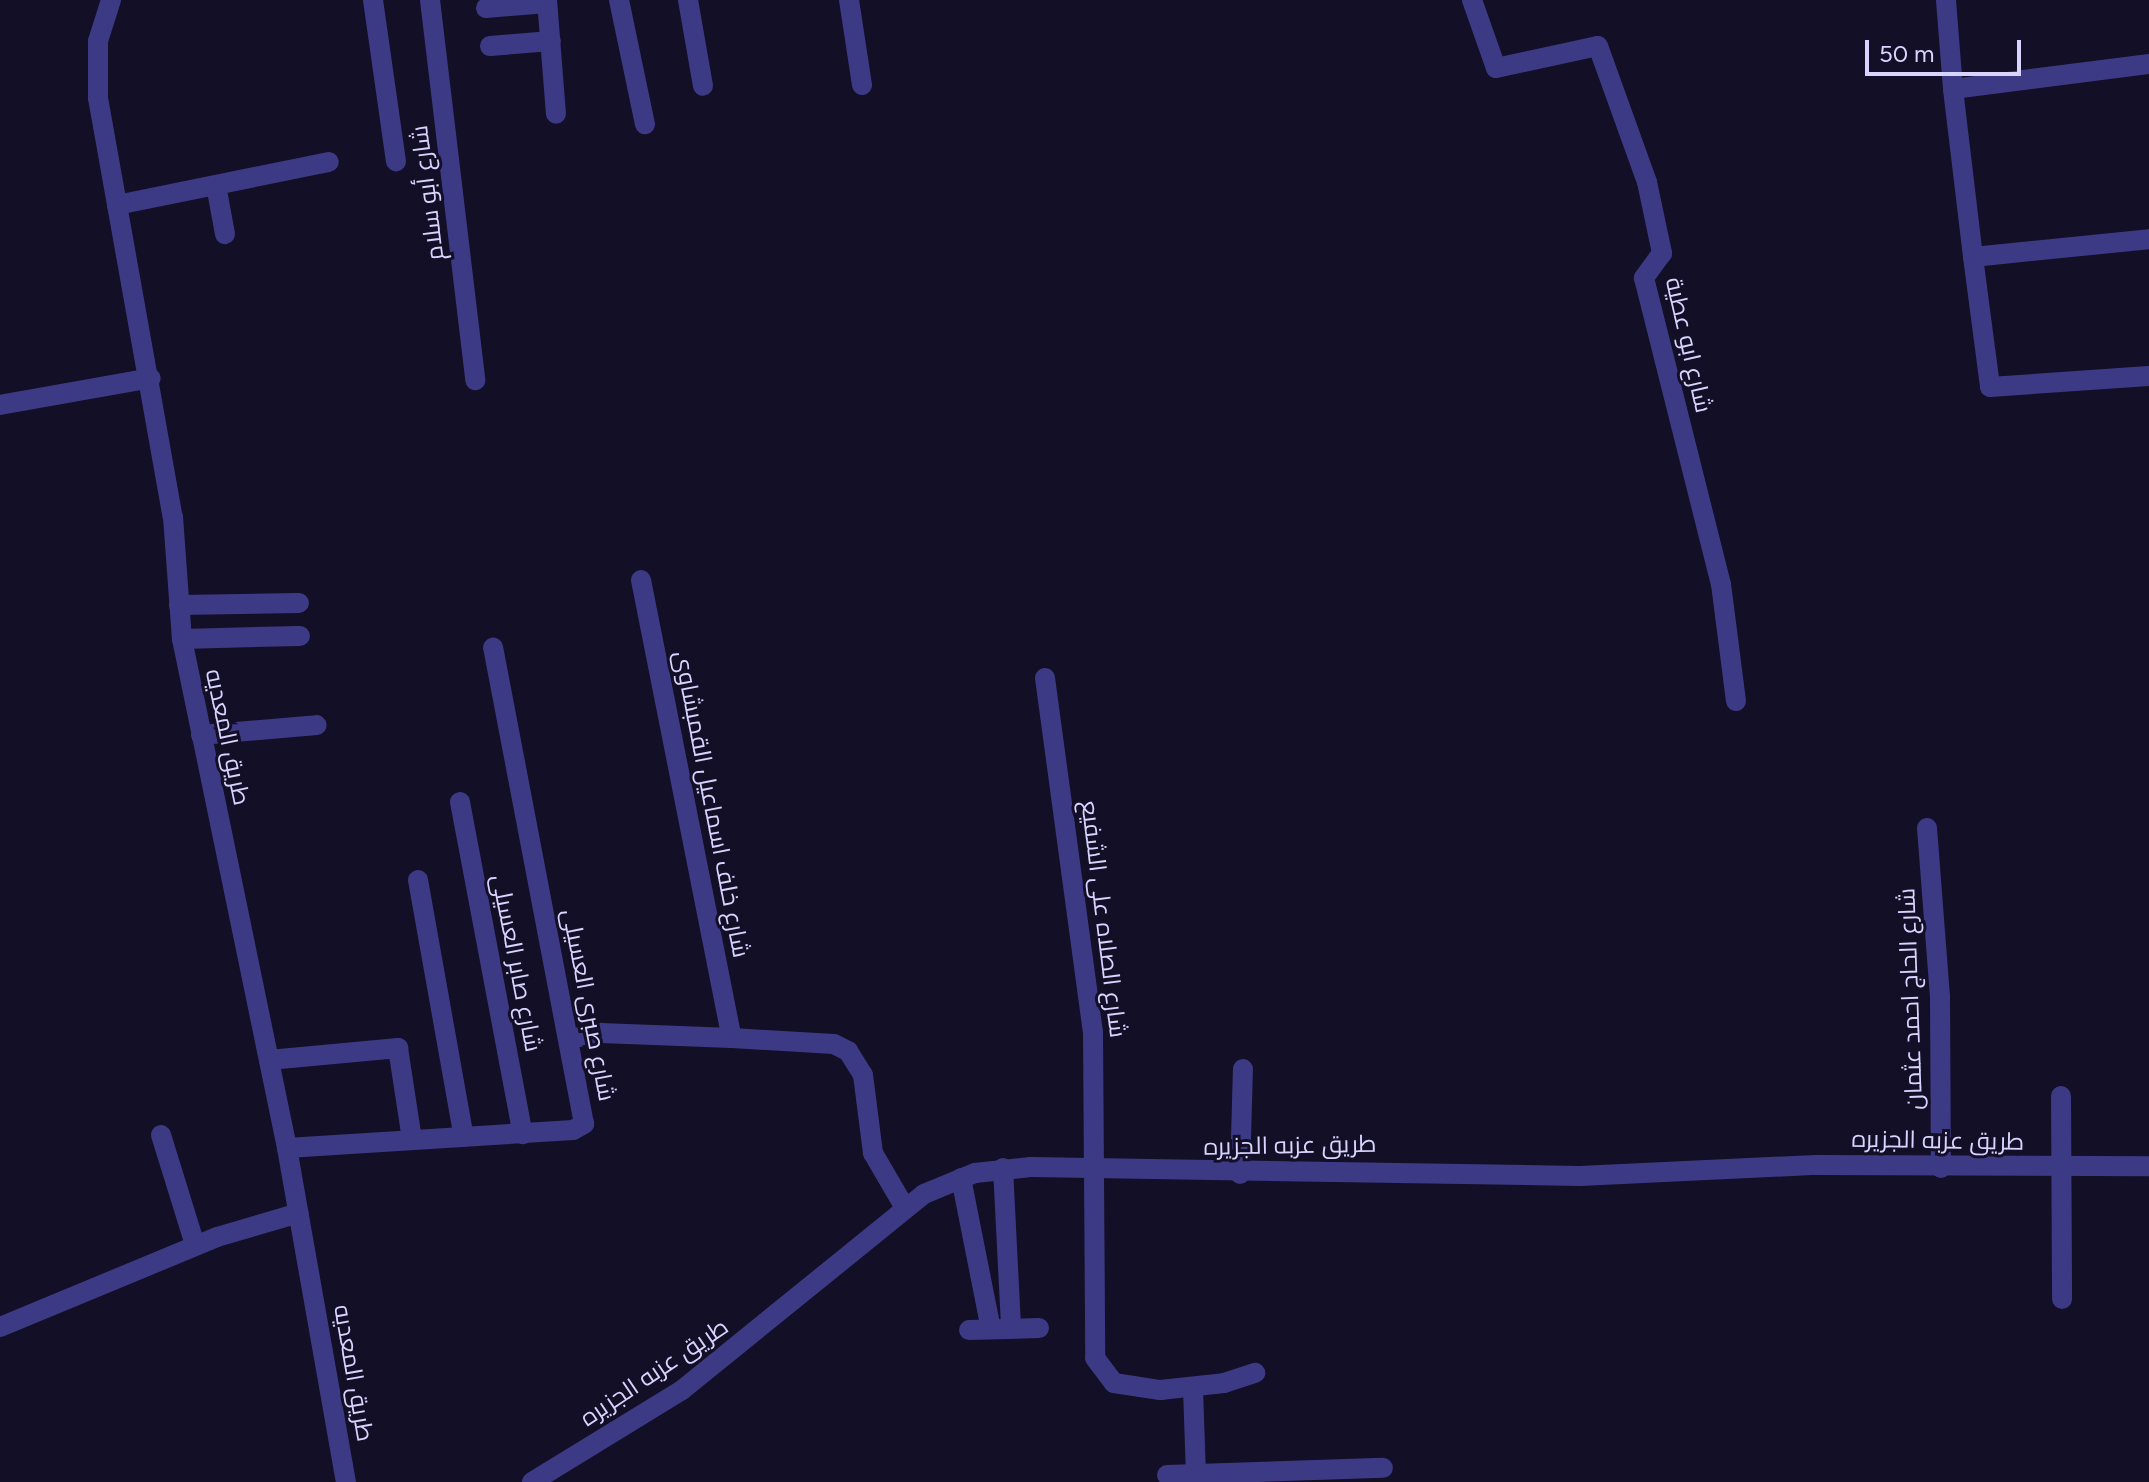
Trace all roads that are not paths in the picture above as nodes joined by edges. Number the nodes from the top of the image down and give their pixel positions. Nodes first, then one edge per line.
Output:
1 (111, 0) edge
2 (373, 0) edge
3 (430, 0) edge
4 (619, 0) edge
5 (688, 0) edge
6 (849, 0) edge
7 (1472, 0) edge
8 (1946, 0) edge
9 (547, 2) edge
10 (486, 8) dead end
11 (551, 41) junction
12 (490, 46) dead end
13 (2149, 64) edge
14 (862, 85) dead end
15 (703, 86) dead end
16 (1953, 89) junction
17 (556, 114) dead end
18 (645, 124) dead end
19 (396, 161) dead end
20 (329, 162) dead end
21 (216, 185) junction
22 (117, 205) junction
23 (225, 234) dead end
24 (2149, 239) edge
25 (1973, 257) junction
26 (2149, 376) edge
27 (151, 378) junction
28 (475, 380) dead end
29 (0, 405) edge
30 (641, 580) dead end
31 (299, 603) dead end
32 (179, 605) junction
33 (300, 636) dead end
34 (182, 639) junction
35 (493, 648) dead end
36 (1045, 678) dead end
37 (1736, 701) dead end
38 (317, 725) dead end
39 (201, 735) junction
40 (460, 802) dead end
41 (1927, 828) dead end
42 (418, 880) dead end
43 (732, 1038) junction
44 (569, 1039) junction
45 (269, 1060) junction
46 (1243, 1069) dead end
47 (2061, 1096) dead end
48 (523, 1134) junction
49 (161, 1135) dead end
50 (464, 1137) junction
51 (412, 1140) junction
52 (287, 1148) junction
53 (2149, 1166) edge
54 (1095, 1167) junction
55 (2063, 1167) junction
56 (1003, 1168) junction
57 (1941, 1168) junction
58 (1240, 1174) junction
59 (961, 1178) junction
60 (905, 1208) junction
61 (299, 1213) junction
62 (195, 1245) junction
63 (2062, 1299) dead end
64 (0, 1327) edge
65 (1039, 1328) dead end
66 (1001, 1329) junction
67 (969, 1330) dead end
68 (1255, 1373) dead end
69 (1193, 1389) junction
70 (1383, 1468) dead end
71 (1196, 1474) junction
72 (1167, 1475) dead end
73 (1229, 1478) edge
74 (346, 1482) edge
75 (532, 1482) edge

1 - 22 street, طريق المعديه
2 - 19 street
3 - 28 street, شارع أبو سلام
4 - 18 street
5 - 15 street
6 - 14 street
7 - 37 street, شارع ابو عطية
8 - 16 street
9 - 10 street
9 - 11 street
11 - 12 street
11 - 17 street
13 - 16 street
16 - 25 street
20 - 21 street
21 - 22 street
21 - 23 street
22 - 27 street, طريق المعديه
24 - 25 street
25 - 26 street
27 - 29 street
27 - 32 street, طريق المعديه
30 - 43 street, شارع خلف اسماعيل القمبشاوى
31 - 32 street
32 - 34 street, طريق المعديه
33 - 34 street
34 - 39 street, طريق المعديه
35 - 44 street, شارع صبرى العسيلى
36 - 54 street, شارع الصلاه على الشفيع
38 - 39 street
39 - 45 street, طريق المعديه
40 - 48 street, شارع صابر العسيلى
41 - 57 street, شارع الحاج احمد عثمان
42 - 50 street
43 - 44 street
43 - 60 street
44 - 48 street, شارع صبرى العسيلى
45 - 51 street
45 - 52 street, طريق المعديه
46 - 58 street
47 - 55 street
48 - 50 street, شارع صبرى العسيلى
49 - 62 street
50 - 51 street, شارع صبرى العسيلى
51 - 52 street, شارع صبرى العسيلى
52 - 61 street, طريق المعديه
53 - 55 street, طريق عزبه الجزيره
54 - 56 street, طريق عزبه الجزيره
54 - 58 street, طريق عزبه الجزيره
54 - 69 street, شارع الصلاه على الشفيع
55 - 57 street, طريق عزبه الجزيره
55 - 63 street
56 - 59 street, طريق عزبه الجزيره
56 - 66 street
57 - 58 street, طريق عزبه الجزيره
59 - 60 street, طريق عزبه الجزيره
59 - 66 street
60 - 75 street, طريق عزبه الجزيره
61 - 62 street
61 - 74 street, طريق المعديه
62 - 64 street
65 - 66 street
66 - 67 street
68 - 69 street, شارع الصلاه على الشفيع
69 - 71 street
70 - 73 street
71 - 72 street
71 - 73 street

